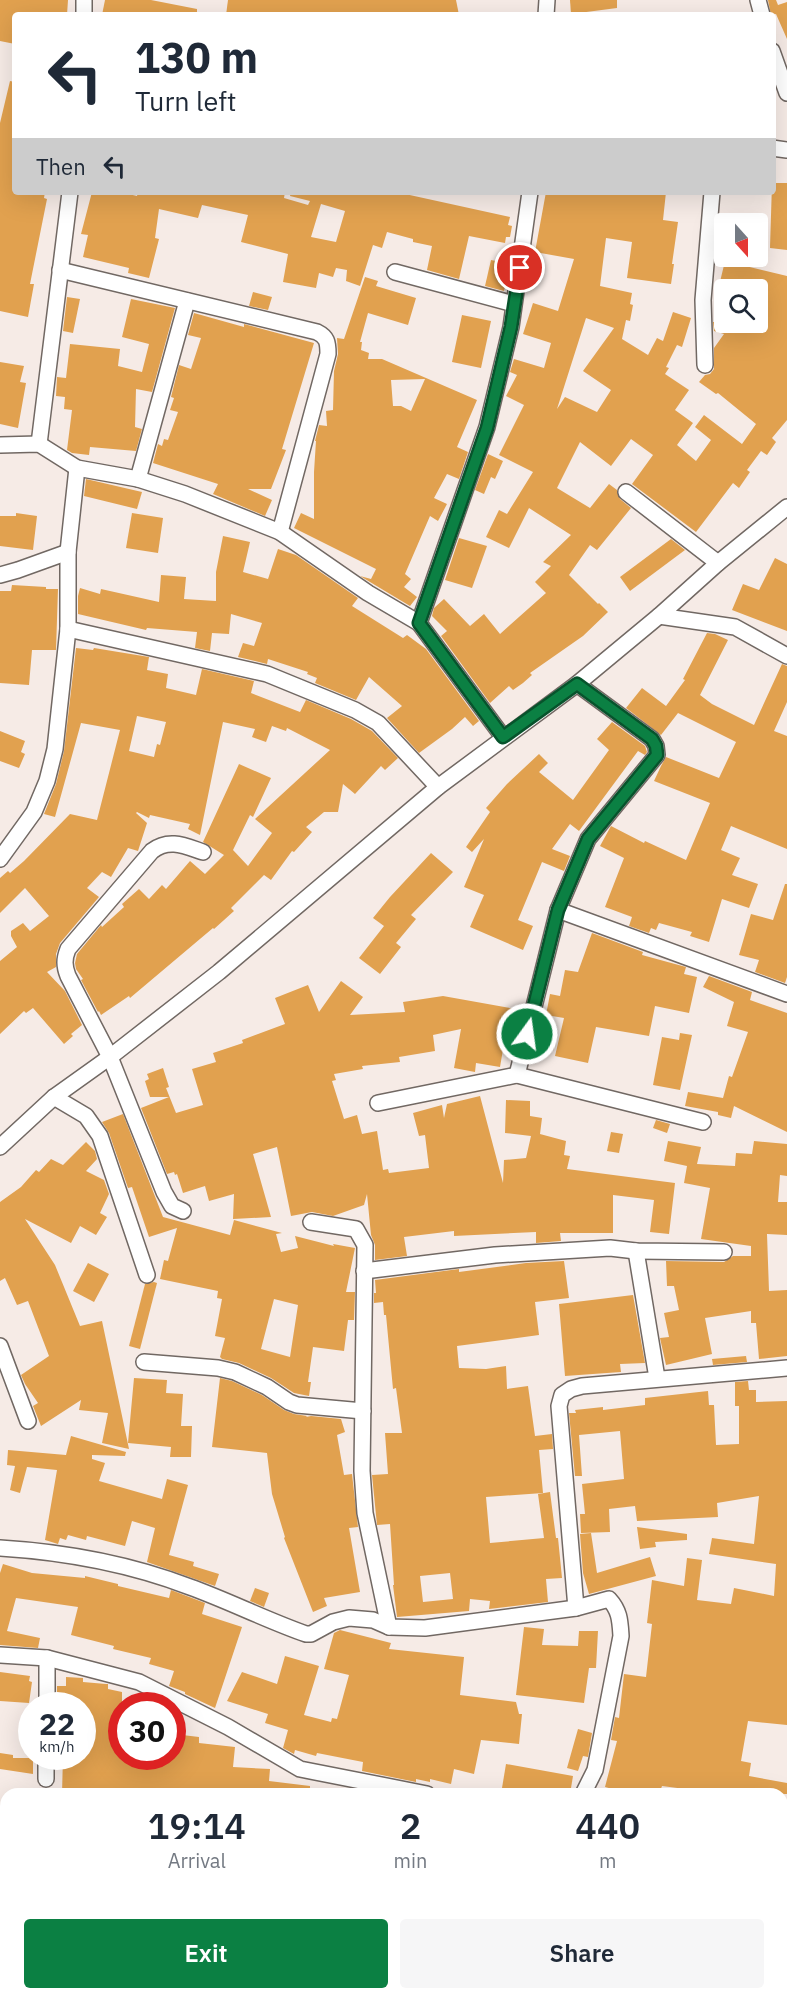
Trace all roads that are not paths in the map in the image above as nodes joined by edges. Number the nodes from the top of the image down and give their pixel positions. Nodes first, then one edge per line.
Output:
1 (776, 62) edge
2 (787, 93) edge
3 (70, 195) edge
4 (530, 195) edge
5 (712, 195) edge
6 (60, 270) junction
7 (395, 272) dead end
8 (187, 301) junction
9 (514, 304) junction
10 (705, 365) dead end
11 (39, 444) junction
12 (0, 445) edge
13 (77, 468) junction
14 (138, 479) junction
15 (626, 492) dead end
16 (787, 507) edge
17 (280, 532) junction
18 (68, 552) junction
19 (717, 563) junction
20 (0, 575) edge
21 (659, 616) junction
22 (419, 623) junction
23 (68, 629) junction
24 (787, 656) edge
25 (577, 684) junction
26 (503, 737) junction
27 (438, 787) junction
28 (203, 852) dead end
29 (0, 859) edge
30 (558, 910) junction
31 (787, 994) edge
32 (110, 1057) junction
33 (517, 1075) junction
34 (54, 1097) junction
35 (378, 1103) dead end
36 (703, 1122) dead end
37 (0, 1147) edge
38 (183, 1211) dead end
39 (311, 1222) dead end
40 (636, 1251) junction
41 (724, 1252) dead end
42 (364, 1271) junction
43 (147, 1275) dead end
44 (0, 1346) edge
45 (144, 1362) dead end
46 (787, 1368) edge
47 (657, 1378) junction
48 (363, 1411) junction
49 (28, 1421) dead end
50 (0, 1548) edge
51 (576, 1608) junction
52 (389, 1627) junction
53 (0, 1655) edge
54 (47, 1658) junction
55 (47, 1692) edge
56 (46, 1770) edge
57 (46, 1779) dead end
58 (389, 1788) edge
59 (586, 1788) edge

1 - 2 street
3 - 6 street
4 - 9 street
5 - 10 street
6 - 8 street
6 - 11 street
7 - 9 street
8 - 14 street
8 - 17 street
9 - 22 street
11 - 12 street
11 - 13 street
13 - 14 street
13 - 18 street
14 - 17 street
15 - 19 street
16 - 19 street
17 - 22 street
18 - 20 street
18 - 23 street
19 - 21 street
21 - 24 street
21 - 25 street
22 - 26 street
23 - 27 street
23 - 29 street
25 - 26 street
25 - 30 street
26 - 27 street
27 - 32 street
28 - 32 street
30 - 31 street
30 - 33 street
32 - 34 street
32 - 38 street
33 - 35 street
33 - 36 street
34 - 37 street
34 - 43 street
39 - 42 street
40 - 41 street
40 - 42 street
40 - 47 street
42 - 48 street
44 - 49 street
45 - 48 street
46 - 47 street
47 - 51 street
48 - 52 street
50 - 52 street
51 - 52 street
51 - 59 street
53 - 54 street
54 - 55 street
54 - 58 street
56 - 57 street

